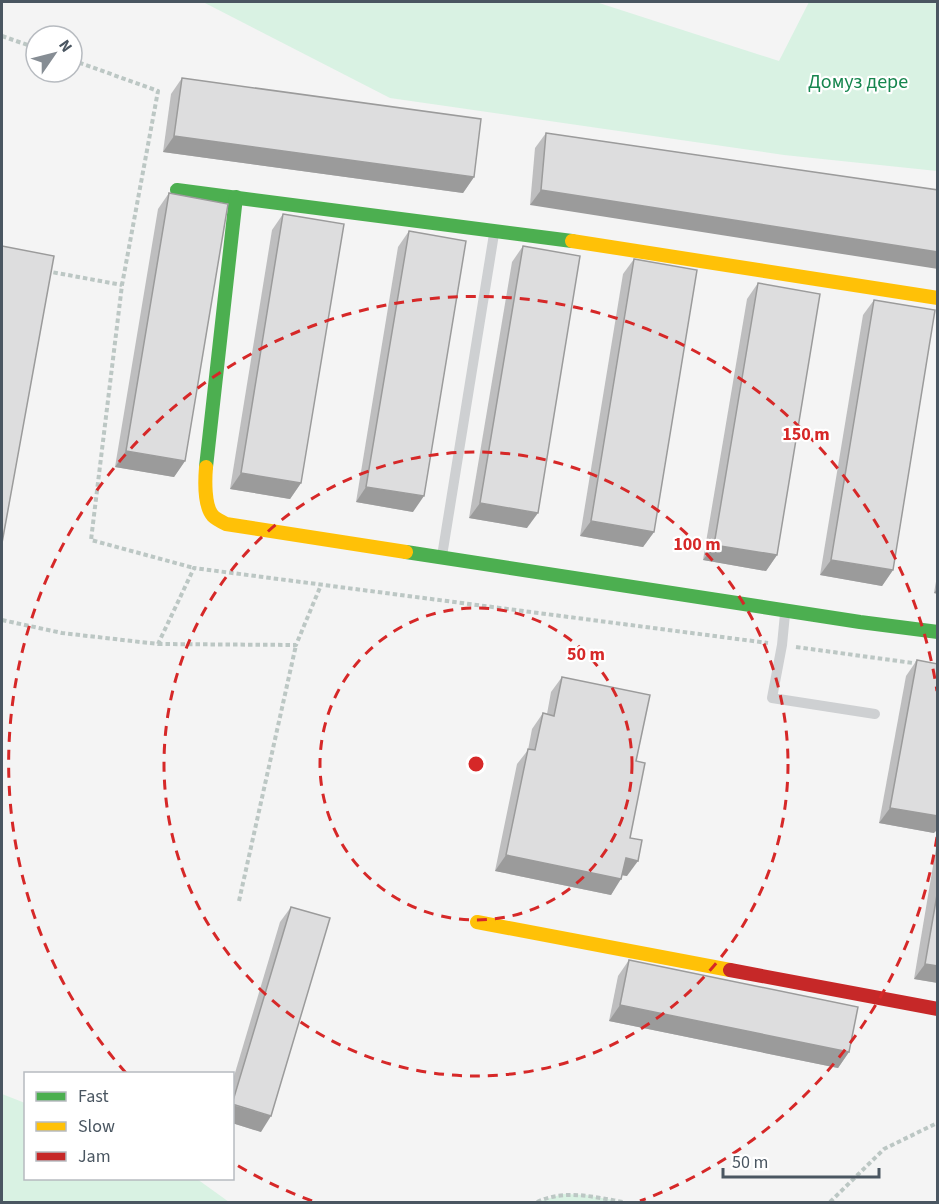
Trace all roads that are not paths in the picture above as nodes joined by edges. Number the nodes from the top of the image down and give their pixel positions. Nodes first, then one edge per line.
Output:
1 (177, 190) dead end
2 (236, 197) junction
3 (495, 231) junction
4 (938, 298) edge
5 (442, 558) junction
6 (786, 610) junction
7 (938, 632) edge
8 (875, 714) dead end
9 (477, 922) dead end
10 (938, 1010) edge

1 - 2 street
2 - 3 street
2 - 5 street
3 - 4 street
3 - 5 lane
5 - 6 street
6 - 7 street
6 - 8 lane
9 - 10 street

